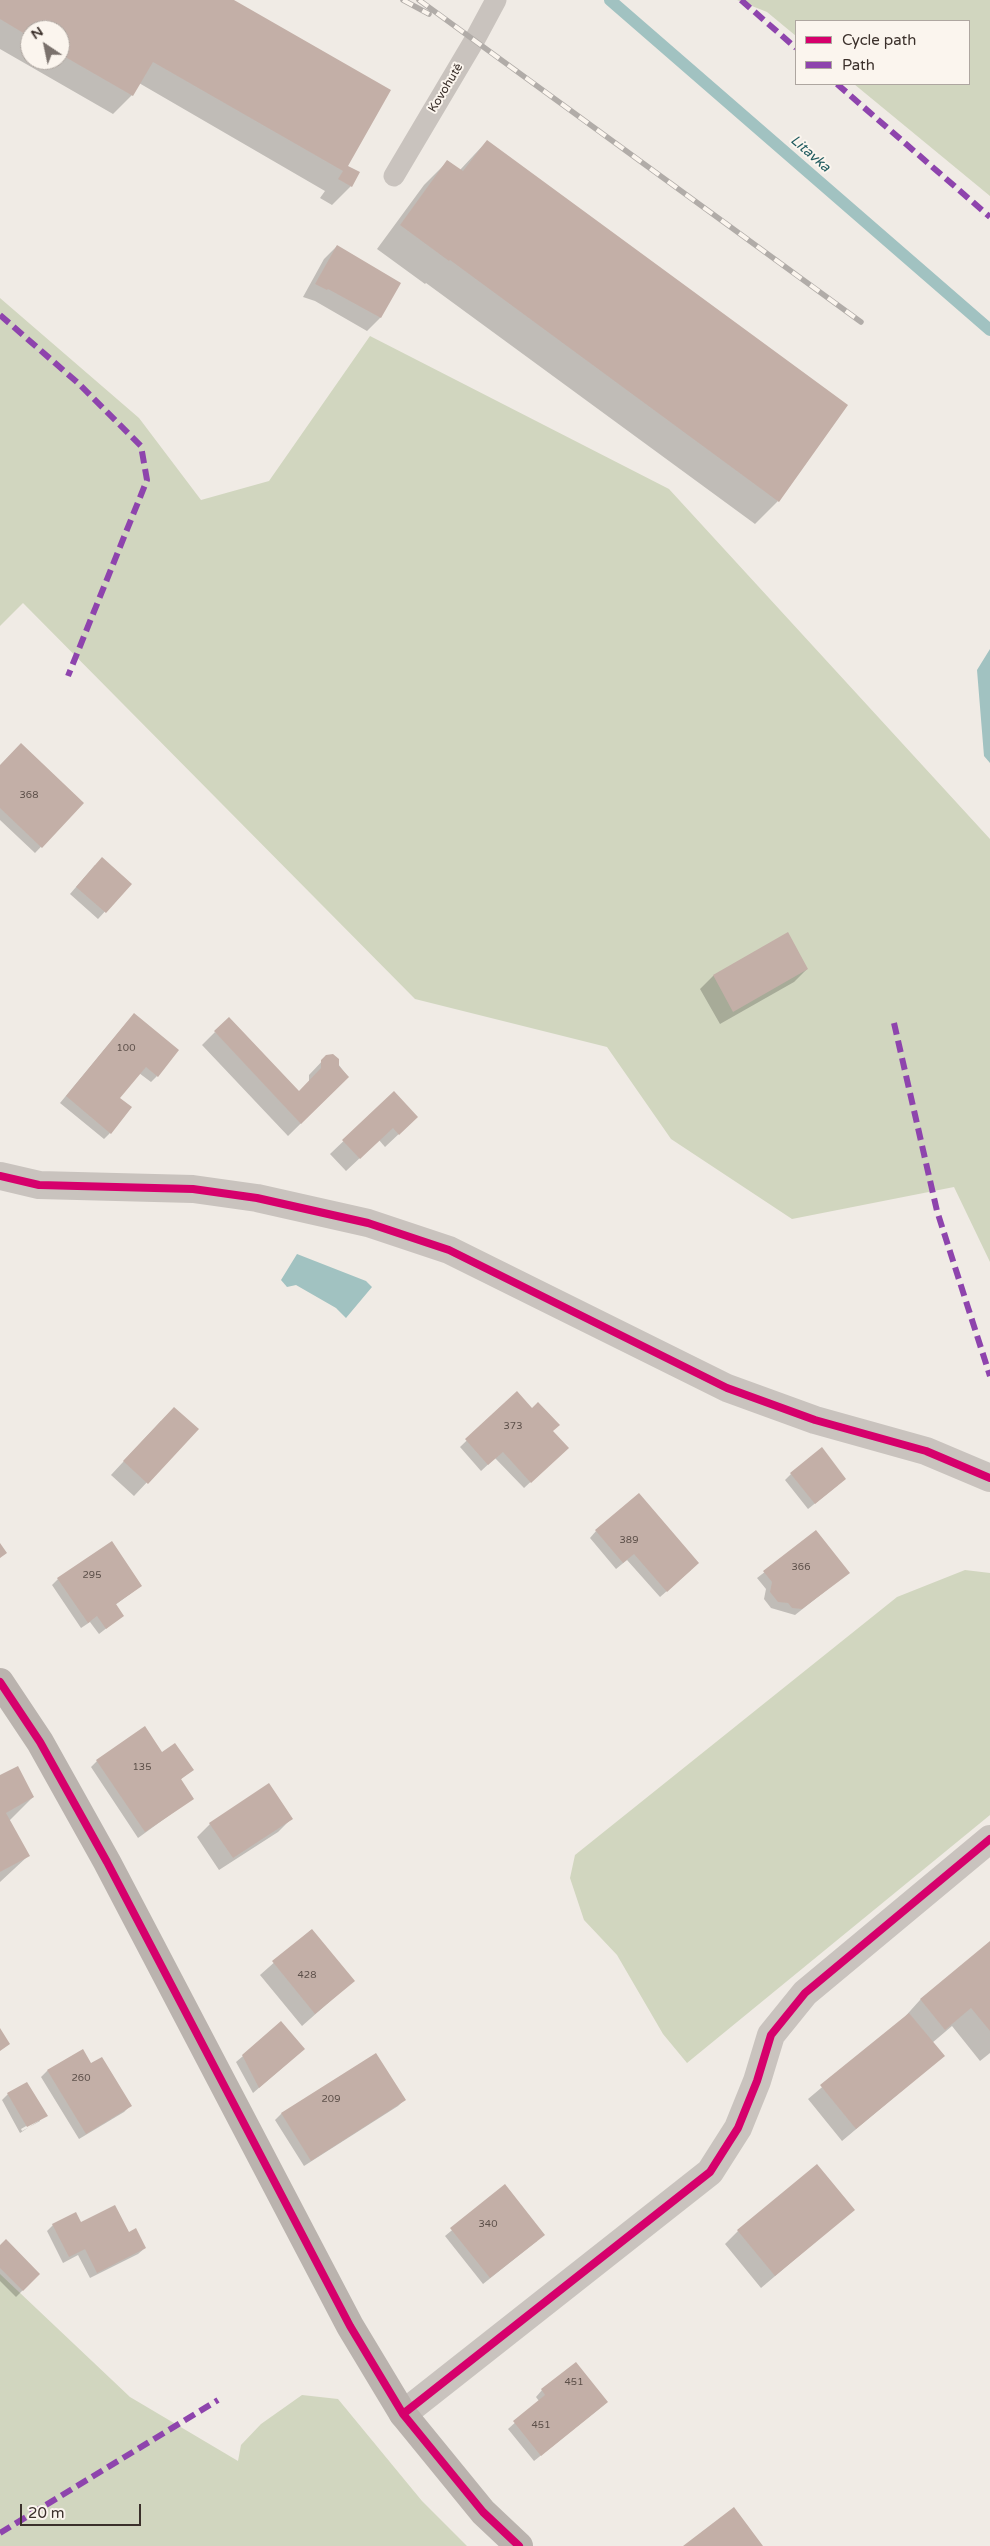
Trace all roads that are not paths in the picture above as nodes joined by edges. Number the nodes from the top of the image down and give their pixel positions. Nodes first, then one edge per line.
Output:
1 (496, 0) edge
2 (394, 176) dead end
3 (0, 1176) edge
4 (990, 1478) edge
5 (0, 1682) edge
6 (990, 1839) edge
7 (403, 2414) junction
8 (518, 2546) edge

1 - 2 lane, Kovohutě
3 - 4 street
5 - 7 street
6 - 7 street
7 - 8 street

